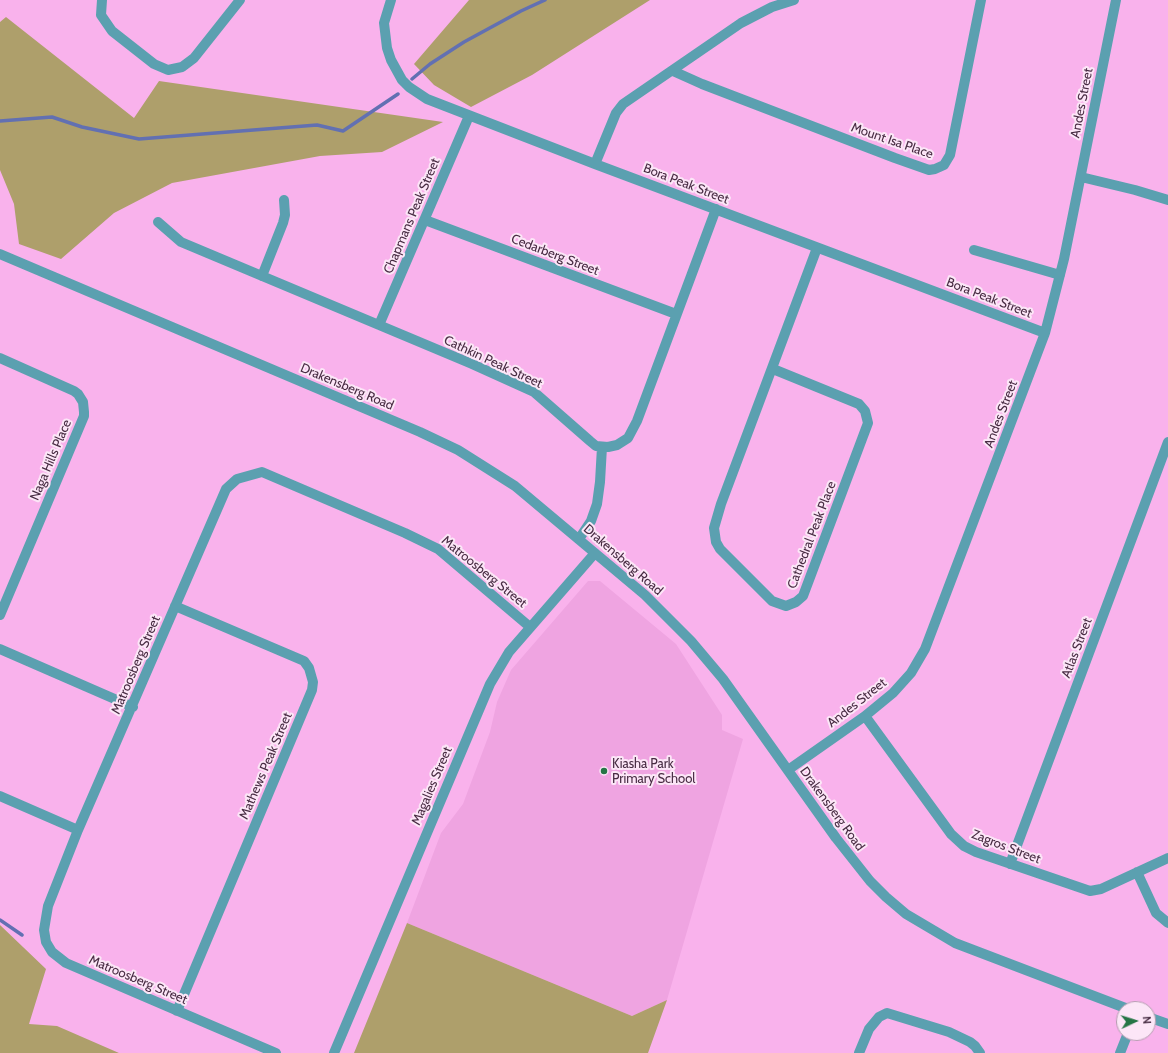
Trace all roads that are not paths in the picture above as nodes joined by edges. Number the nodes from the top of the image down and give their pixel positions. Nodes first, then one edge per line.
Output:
1 (102, 0) edge
2 (240, 0) edge
3 (391, 0) edge
4 (794, 0) edge
5 (981, 0) edge
6 (1116, 0) edge
7 (673, 71) junction
8 (469, 116) junction
9 (595, 164) junction
10 (1081, 177) junction
11 (284, 200) dead end
12 (1168, 200) edge
13 (716, 209) junction
14 (425, 220) junction
15 (158, 222) dead end
16 (817, 248) junction
17 (974, 250) dead end
18 (0, 254) edge
19 (1060, 275) junction
20 (262, 276) junction
21 (676, 314) junction
22 (379, 325) junction
23 (1045, 333) junction
24 (0, 358) edge
25 (773, 369) junction
26 (1168, 442) edge
27 (602, 447) junction
28 (578, 539) junction
29 (594, 553) junction
30 (175, 606) junction
31 (0, 615) edge
32 (530, 627) junction
33 (0, 649) edge
34 (133, 707) junction
35 (865, 716) junction
36 (788, 770) junction
37 (0, 796) edge
38 (78, 830) junction
39 (1168, 858) edge
40 (1010, 864) junction
41 (1137, 872) junction
42 (1168, 923) edge
43 (1116, 1004) edge
44 (177, 1011) junction
45 (1156, 1019) edge
46 (1168, 1024) edge
47 (1125, 1041) edge
48 (276, 1053) edge
49 (334, 1053) edge
50 (859, 1053) edge
51 (980, 1053) edge
52 (1120, 1053) edge

1 - 2 street
3 - 8 street, Bora Peak Street
4 - 7 street
5 - 7 street, Mount Isa Place
6 - 10 street, Andes Street
7 - 9 street
8 - 9 street, Bora Peak Street
8 - 14 street, Chapmans Peak Street
9 - 13 street, Bora Peak Street
10 - 12 street
10 - 19 street, Andes Street
11 - 20 street
13 - 16 street, Bora Peak Street
13 - 21 street
14 - 21 street, Cedarberg Street
14 - 22 street, Chapmans Peak Street
15 - 20 street, Cathkin Peak Street
16 - 23 street, Bora Peak Street
16 - 25 street, Cathedral Peak Place
17 - 19 street
18 - 28 street, Drakensberg Road
19 - 23 street, Andes Street
20 - 22 street, Cathkin Peak Street
21 - 27 street
22 - 27 street, Cathkin Peak Street
23 - 35 street, Andes Street
24 - 31 street, Naga Hills Place
25 - 25 street, Cathedral Peak Place
26 - 40 street, Atlas Street
27 - 28 street
28 - 29 street, Drakensberg Road
29 - 32 street, Magalies Street
29 - 36 street, Drakensberg Road
30 - 32 street, Matroosberg Street
30 - 34 street, Matroosberg Street
30 - 44 street, Mathews Peak Street
32 - 49 street, Magalies Street
33 - 34 street
34 - 38 street, Matroosberg Street
35 - 36 street, Andes Street
35 - 40 street, Zagros Street
36 - 43 street, Drakensberg Road
37 - 38 street
38 - 44 street, Matroosberg Street
39 - 41 street, Zagros Street
40 - 41 street, Zagros Street
41 - 42 street
44 - 48 street, Matroosberg Street
45 - 46 street
47 - 52 street
50 - 51 street

